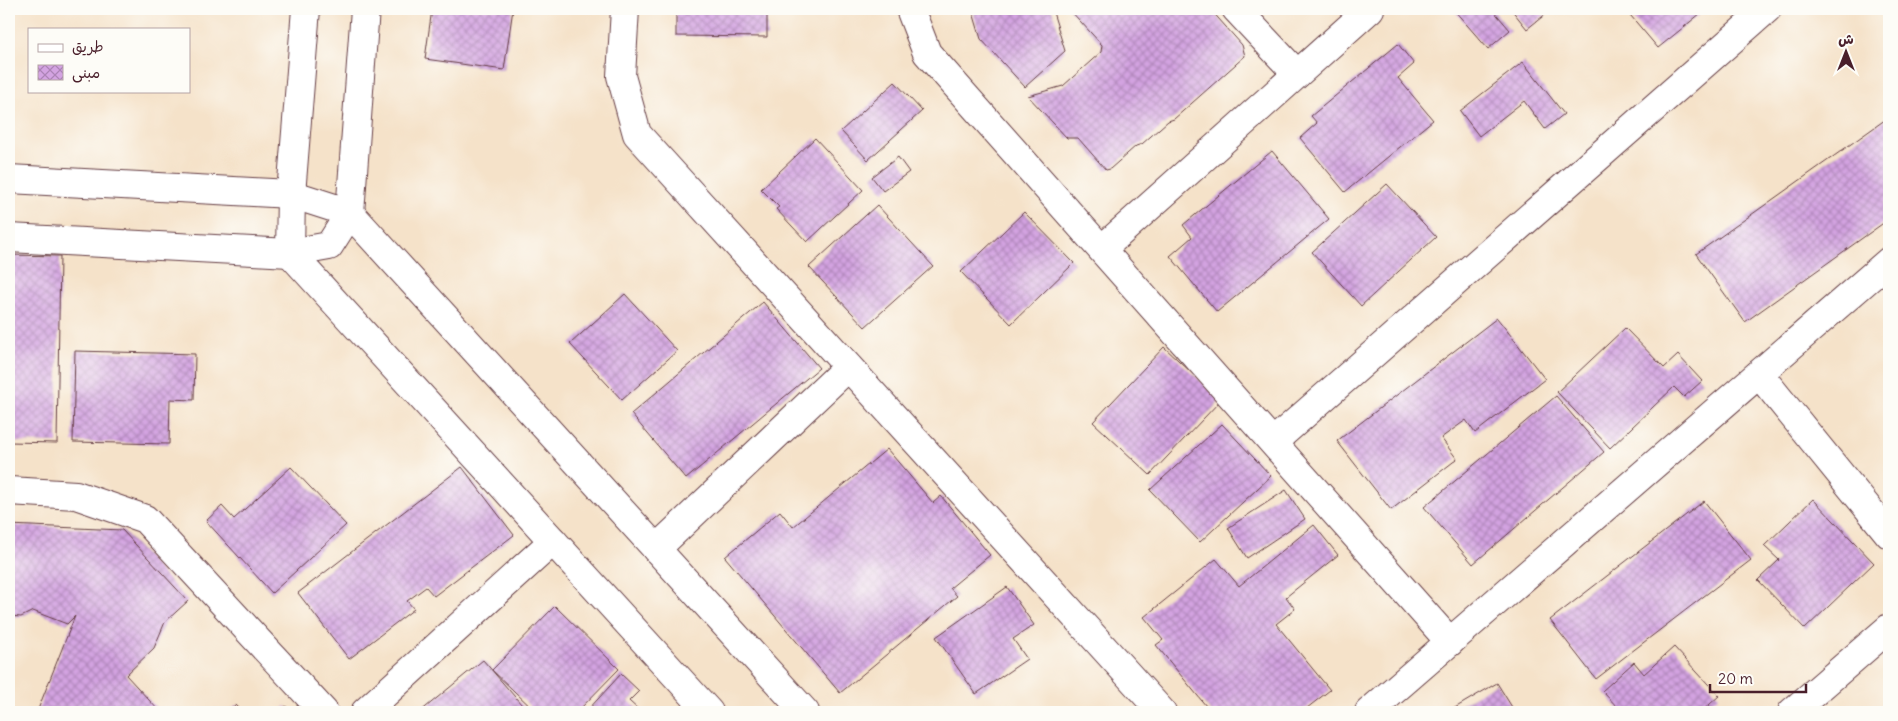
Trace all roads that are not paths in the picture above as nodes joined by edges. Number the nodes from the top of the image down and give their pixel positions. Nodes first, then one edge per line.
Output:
1 (306, 9) edge
2 (365, 9) edge
3 (625, 9) edge
4 (910, 9) edge
5 (1236, 9) edge
6 (1370, 9) edge
7 (1767, 9) edge
8 (1297, 74) junction
9 (9, 180) edge
10 (291, 194) junction
11 (350, 213) junction
12 (9, 238) edge
13 (1102, 249) junction
14 (290, 253) junction
15 (1889, 261) edge
16 (848, 367) junction
17 (1759, 374) junction
18 (1273, 442) junction
19 (9, 491) edge
20 (1889, 534) edge
21 (554, 541) junction
22 (656, 549) junction
23 (1889, 628) edge
24 (1450, 642) junction
25 (324, 712) edge
26 (365, 712) edge
27 (709, 712) edge
28 (805, 712) edge
29 (1162, 712) edge
30 (1369, 712) edge
31 (1792, 712) edge

1 - 10 street
2 - 11 street
3 - 16 street
4 - 13 street
5 - 8 street
6 - 8 street
7 - 18 street
8 - 13 street
9 - 10 street
10 - 11 street
10 - 14 street
11 - 14 street
11 - 22 street
12 - 14 street
13 - 18 street
14 - 21 street
15 - 17 street
16 - 22 street
16 - 29 street
17 - 20 street
17 - 24 street
18 - 24 street
19 - 25 street
21 - 26 street
21 - 27 street
22 - 28 street
23 - 31 street
24 - 30 street

